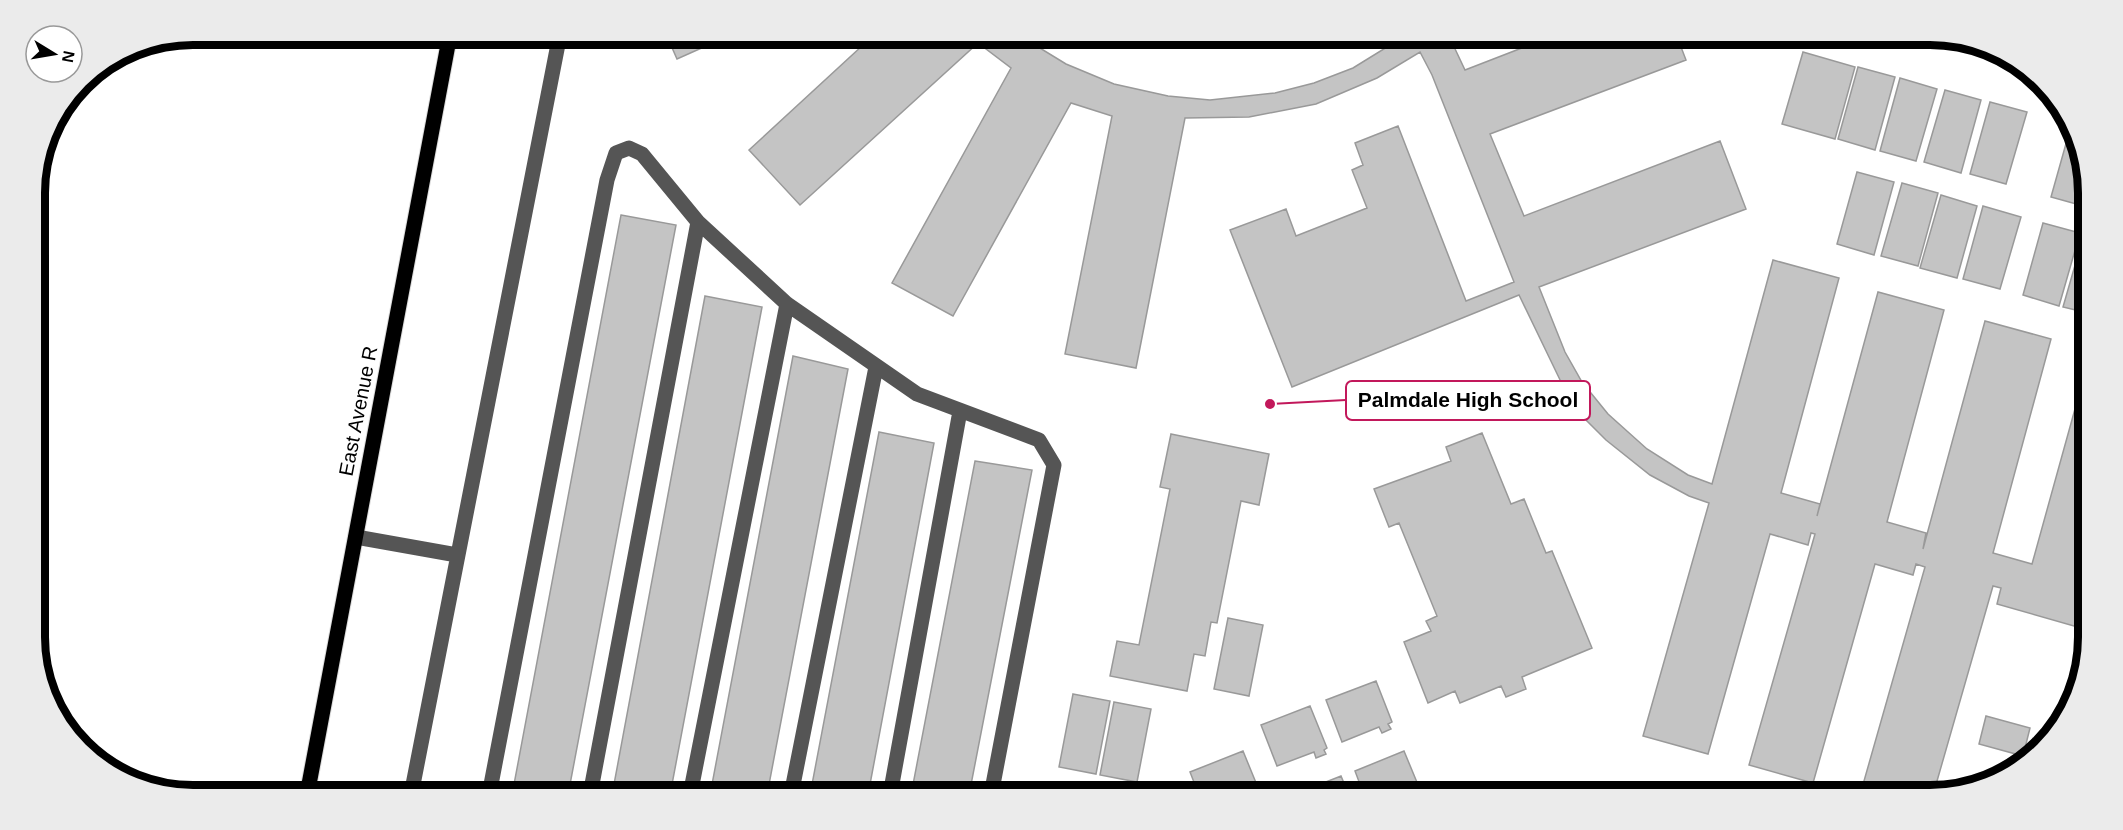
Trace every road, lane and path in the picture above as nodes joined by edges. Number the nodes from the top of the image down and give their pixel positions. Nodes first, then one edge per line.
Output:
1 (448, 45) edge
2 (558, 45) edge
3 (698, 222) junction
4 (787, 304) junction
5 (876, 367) junction
6 (960, 411) junction
7 (356, 537) junction
8 (457, 555) junction
9 (309, 785) edge
10 (413, 785) edge
11 (491, 785) edge
12 (592, 785) edge
13 (692, 785) edge
14 (793, 785) edge
15 (892, 785) edge
16 (994, 785) edge

1 - 7 main road, East Avenue R
2 - 8 lane
3 - 4 lane
3 - 11 lane
3 - 12 lane
4 - 5 lane
4 - 13 lane
5 - 6 lane
5 - 14 lane
6 - 15 lane
6 - 16 lane
7 - 8 lane
7 - 9 main road, East Avenue R
8 - 10 lane

